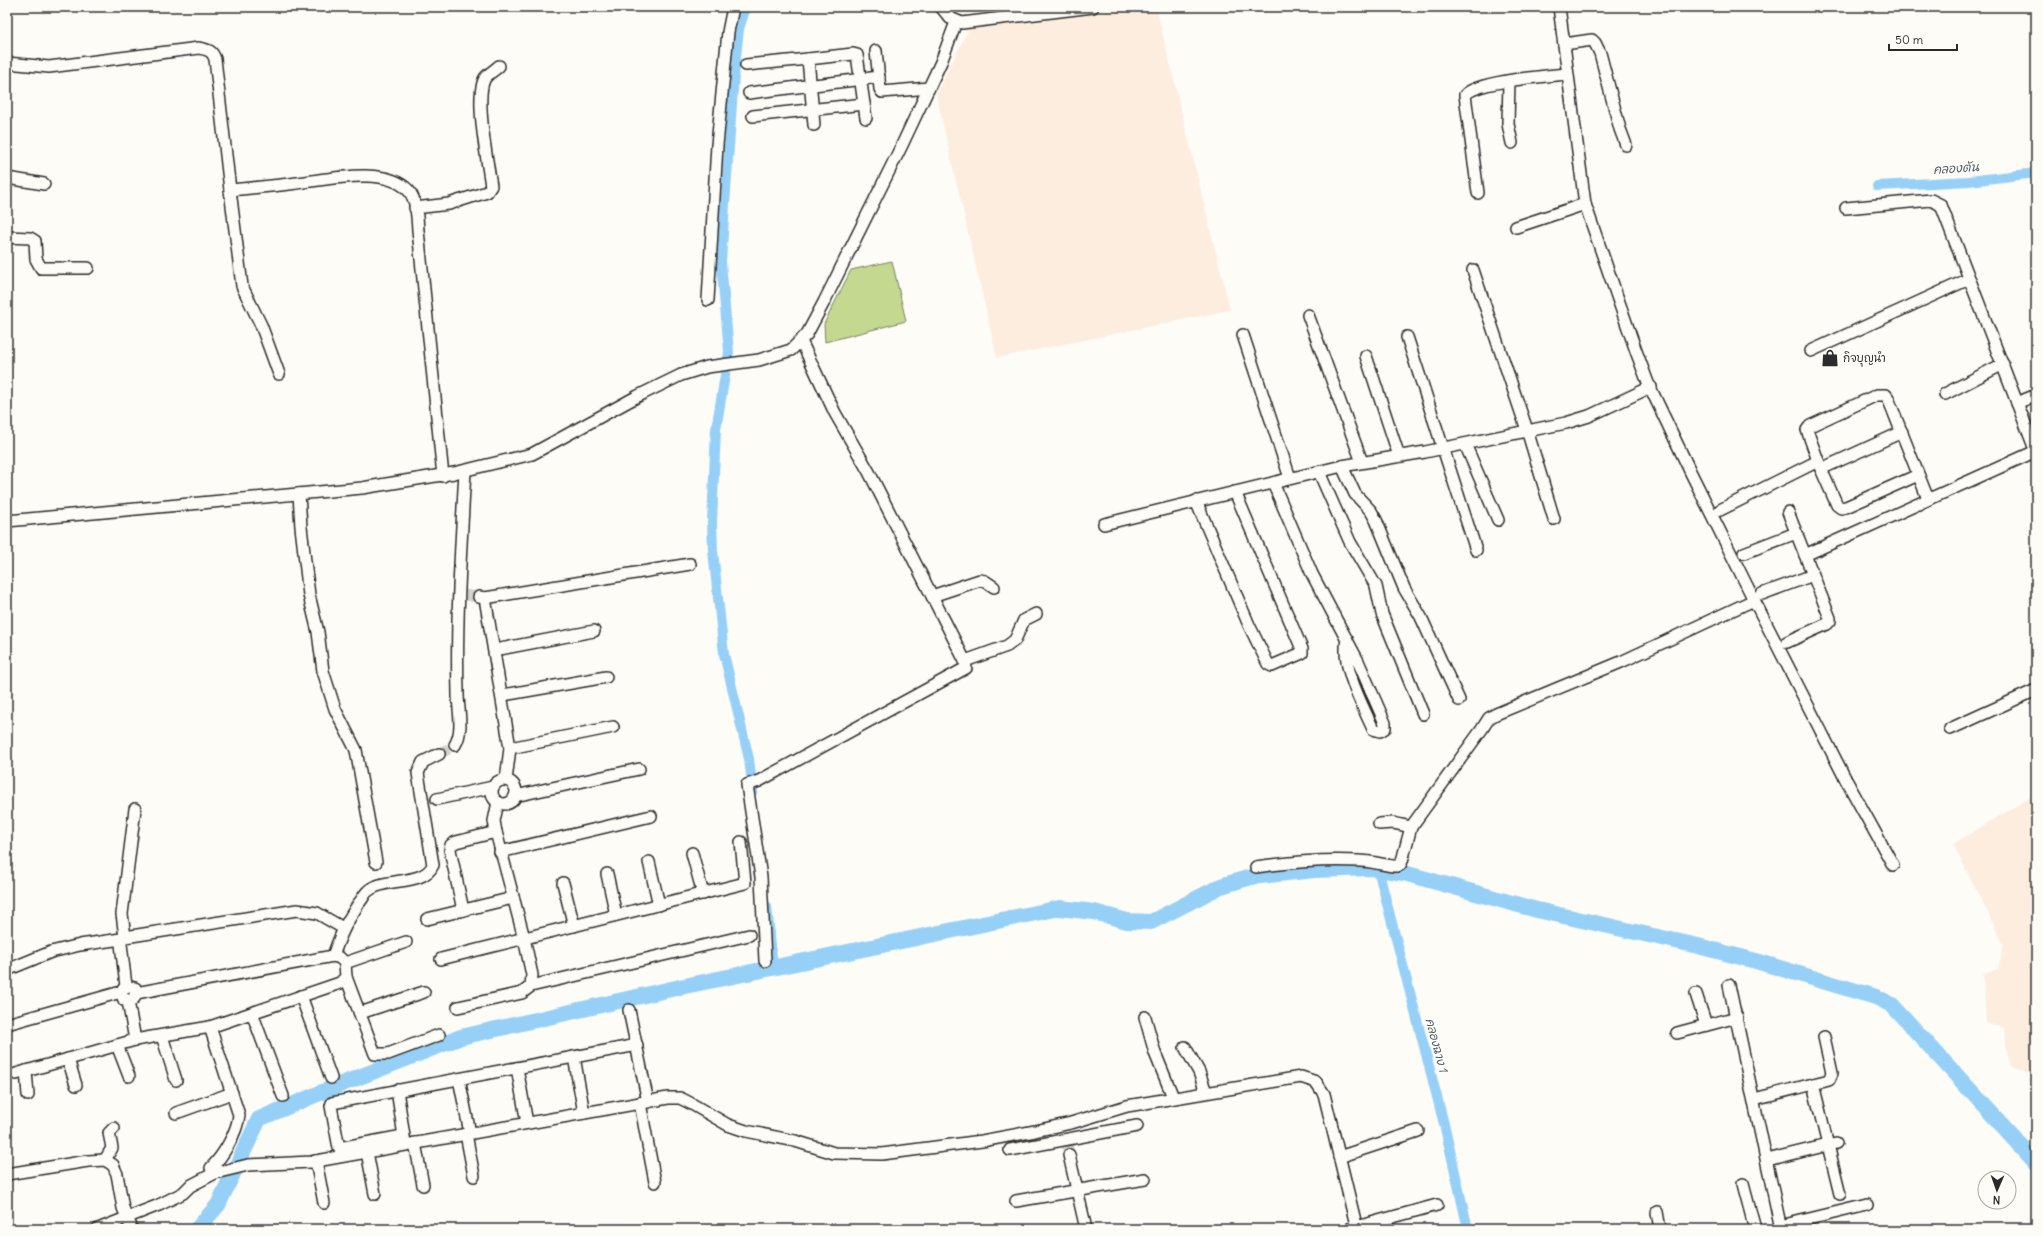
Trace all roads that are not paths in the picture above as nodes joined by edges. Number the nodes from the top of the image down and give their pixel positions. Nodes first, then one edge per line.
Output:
1 (733, 7) edge
2 (941, 7) edge
3 (1093, 7) edge
4 (1559, 7) edge
5 (956, 22) junction
6 (1564, 44) junction
7 (876, 51) dead end
8 (808, 59) junction
9 (7, 64) edge
10 (746, 65) dead end
11 (499, 66) dead end
12 (1567, 74) junction
13 (879, 77) junction
14 (861, 79) junction
15 (1509, 81) junction
16 (811, 85) junction
17 (929, 88) junction
18 (749, 93) dead end
19 (864, 104) junction
20 (814, 109) junction
21 (753, 116) dead end
22 (866, 118) dead end
23 (814, 125) dead end
24 (1512, 143) dead end
25 (1626, 145) dead end
26 (7, 178) edge
27 (44, 184) dead end
28 (230, 190) junction
29 (1478, 193) dead end
30 (415, 208) junction
31 (1846, 208) dead end
32 (1587, 209) junction
33 (1516, 227) dead end
34 (7, 237) edge
35 (88, 268) dead end
36 (1472, 270) dead end
37 (1969, 279) junction
38 (708, 300) dead end
39 (1308, 315) dead end
40 (1243, 335) dead end
41 (1407, 337) dead end
42 (801, 341) junction
43 (1811, 351) dead end
44 (1366, 356) dead end
45 (2003, 364) junction
46 (279, 374) dead end
47 (1651, 388) junction
48 (1945, 394) dead end
49 (2036, 395) edge
50 (2017, 403) junction
51 (1527, 430) junction
52 (1902, 432) junction
53 (1465, 444) junction
54 (2035, 446) edge
55 (1444, 449) junction
56 (1399, 456) junction
57 (1362, 462) junction
58 (1820, 465) junction
59 (1342, 466) junction
60 (443, 469) junction
61 (465, 471) junction
62 (1318, 472) junction
63 (1918, 475) junction
64 (1290, 478) junction
65 (1273, 483) junction
66 (1235, 492) junction
67 (299, 494) junction
68 (1928, 499) junction
69 (1196, 501) junction
70 (1720, 510) dead end
71 (1788, 512) dead end
72 (1554, 519) dead end
73 (1498, 520) dead end
74 (7, 521) edge
75 (1104, 524) dead end
76 (1796, 533) junction
77 (1476, 550) dead end
78 (1744, 553) dead end
79 (1805, 555) junction
80 (690, 564) dead end
81 (1813, 575) junction
82 (994, 587) dead end
83 (932, 596) junction
84 (1758, 597) junction
85 (1036, 614) dead end
86 (594, 631) dead end
87 (1347, 639) junction
88 (1787, 642) dead end
89 (495, 650) junction
90 (965, 661) junction
91 (606, 677) dead end
92 (2036, 690) edge
93 (503, 695) junction
94 (1459, 700) dead end
95 (1423, 714) dead end
96 (613, 727) dead end
97 (1950, 729) dead end
98 (455, 745) dead end
99 (510, 748) junction
100 (439, 754) tunnel mouth
101 (639, 769) dead end
102 (506, 780) junction
103 (493, 787) junction
104 (515, 796) junction
105 (437, 799) dead end
106 (498, 802) junction
107 (136, 809) dead end
108 (651, 816) dead end
109 (1379, 824) dead end
110 (1411, 827) junction
111 (496, 832) junction
112 (741, 842) dead end
113 (500, 852) junction
114 (692, 853) dead end
115 (376, 862) dead end
116 (649, 862) dead end
117 (1893, 865) dead end
118 (1256, 868) dead end
119 (606, 874) dead end
120 (563, 883) dead end
121 (703, 894) junction
122 (513, 898) junction
123 (659, 904) junction
124 (463, 910) junction
125 (616, 915) junction
126 (427, 919) dead end
127 (574, 926) junction
128 (343, 928) junction
129 (749, 934) dead end
130 (123, 938) junction
131 (524, 938) junction
132 (406, 942) dead end
133 (333, 956) junction
134 (441, 959) dead end
135 (765, 961) dead end
136 (345, 963) junction
137 (7, 970) edge
138 (346, 977) junction
139 (1729, 985) dead end
140 (531, 986) junction
141 (124, 989) junction
142 (424, 992) dead end
143 (136, 993) junction
144 (1696, 994) dead end
145 (301, 996) junction
146 (128, 1001) junction
147 (458, 1007) dead end
148 (629, 1010) dead end
149 (252, 1013) junction
150 (360, 1013) junction
151 (1145, 1017) dead end
152 (1736, 1017) junction
153 (7, 1023) edge
154 (1706, 1025) junction
155 (210, 1027) junction
156 (1677, 1033) dead end
157 (439, 1035) dead end
158 (162, 1036) junction
159 (1824, 1038) dead end
160 (134, 1040) junction
161 (117, 1045) junction
162 (637, 1045) junction
163 (1185, 1047) dead end
164 (574, 1057) junction
165 (68, 1059) junction
166 (517, 1068) junction
167 (129, 1076) dead end
168 (331, 1078) dead end
169 (459, 1079) junction
170 (176, 1080) dead end
171 (1813, 1084) junction
172 (76, 1085) dead end
173 (397, 1090) junction
174 (1206, 1092) junction
175 (232, 1093) junction
176 (28, 1095) dead end
177 (283, 1096) dead end
178 (1173, 1097) junction
179 (1754, 1099) junction
180 (644, 1102) junction
181 (176, 1113) dead end
182 (584, 1113) junction
183 (527, 1123) junction
184 (1063, 1125) junction
185 (1137, 1126) dead end
186 (114, 1128) dead end
187 (1418, 1130) dead end
188 (468, 1134) junction
189 (408, 1141) junction
190 (1067, 1141) junction
191 (1832, 1144) junction
192 (1010, 1150) dead end
193 (367, 1152) junction
194 (1069, 1154) tunnel mouth
195 (1339, 1157) junction
196 (105, 1160) junction
197 (1767, 1160) junction
198 (316, 1161) junction
199 (213, 1171) junction
200 (7, 1174) edge
201 (474, 1176) dead end
202 (1145, 1179) dead end
203 (655, 1182) dead end
204 (1743, 1184) dead end
205 (423, 1185) dead end
206 (1078, 1190) junction
207 (375, 1194) dead end
208 (1840, 1194) dead end
209 (1016, 1201) dead end
210 (324, 1203) dead end
211 (1437, 1205) dead end
212 (1867, 1205) dead end
213 (1657, 1212) dead end
214 (126, 1217) junction
215 (1781, 1227) edge
216 (1354, 1228) edge
217 (98, 1229) edge
218 (132, 1229) edge
219 (1086, 1229) edge
220 (1660, 1229) edge
221 (1755, 1229) edge

1 - 38 street
2 - 5 street
3 - 5 street
4 - 6 street
5 - 17 street
6 - 12 street
6 - 25 street
7 - 13 street
8 - 10 street
8 - 14 street
8 - 16 street
9 - 28 street
11 - 30 street
12 - 15 street
12 - 32 street
13 - 14 street
13 - 17 street
14 - 16 street
14 - 19 street
15 - 24 street
15 - 29 street
16 - 18 street
16 - 20 street
17 - 42 street
19 - 20 street
19 - 22 street
20 - 21 street
20 - 23 street
26 - 27 street
28 - 30 street
28 - 46 street
30 - 60 street
31 - 37 street
32 - 33 street
32 - 47 street
34 - 35 street
36 - 51 street
37 - 43 street
37 - 45 street
39 - 57 street
40 - 64 street
41 - 55 street
42 - 61 street
42 - 83 street
44 - 56 street
45 - 48 street
45 - 50 street
47 - 51 street
47 - 84 street
49 - 50 street
50 - 54 street
51 - 53 street
51 - 72 street
52 - 58 street
52 - 58 street
52 - 63 street
53 - 55 street
53 - 73 street
54 - 68 street
55 - 56 street
55 - 77 street
56 - 57 street
57 - 59 street
58 - 63 street
58 - 70 street
59 - 62 street
59 - 94 street
60 - 61 street
60 - 67 street
61 - 98 street
62 - 64 street
62 - 95 street
63 - 68 street
64 - 65 street
65 - 66 street
65 - 87 street
66 - 69 street
66 - 69 street
67 - 74 street
67 - 115 street
68 - 79 street
69 - 75 street
71 - 76 street
76 - 78 street
76 - 79 street
79 - 81 street
80 - 89 street
81 - 84 street
81 - 88 street
82 - 83 street
83 - 90 street
84 - 110 street
84 - 117 street
85 - 90 street
86 - 89 street
87 - 87 street
89 - 93 street
90 - 135 street
91 - 93 street
92 - 97 street
93 - 99 street
96 - 99 street
99 - 102 street
100 - 128 street
101 - 104 street
102 - 103 street
102 - 104 street
103 - 105 street
103 - 106 street
104 - 106 street
106 - 111 street
107 - 130 street
108 - 113 street
109 - 110 street
110 - 118 street
111 - 113 street
111 - 124 street
112 - 121 street
113 - 122 street
114 - 121 street
116 - 123 street
119 - 125 street
120 - 127 street
121 - 123 street
122 - 124 street
122 - 131 street
123 - 125 street
124 - 126 street
125 - 127 street
127 - 131 street
128 - 130 street
128 - 133 street
129 - 140 street
130 - 137 street
130 - 141 street
131 - 134 street
131 - 140 street
132 - 136 street
133 - 136 street
133 - 143 street
136 - 138 street
138 - 145 street
138 - 150 street
139 - 152 street
140 - 147 street
141 - 143 street
141 - 146 street
141 - 153 street
142 - 150 street
143 - 146 street
144 - 154 street
145 - 149 street
145 - 168 street
146 - 160 street
148 - 162 street
149 - 155 street
149 - 177 street
150 - 157 street
151 - 178 street
152 - 154 street
152 - 179 street
154 - 156 street
155 - 158 street
155 - 175 street
158 - 160 street
158 - 170 street
159 - 171 street
160 - 161 street
161 - 165 street
161 - 167 street
162 - 164 street
162 - 180 street
163 - 174 street
164 - 166 street
164 - 182 street
165 - 172 street
165 - 176 street
166 - 169 street
166 - 183 street
169 - 173 street
169 - 188 street
171 - 179 street
171 - 191 street
173 - 189 street
173 - 189 street
174 - 178 street
174 - 195 street
175 - 181 street
175 - 199 street
178 - 184 street
179 - 197 street
180 - 182 street
180 - 184 street
180 - 203 street
182 - 183 street
183 - 188 street
184 - 190 street
185 - 190 street
186 - 196 street
187 - 195 street
188 - 189 street
188 - 201 street
189 - 193 street
189 - 205 street
190 - 192 street
191 - 197 street
191 - 208 street
193 - 198 street
193 - 207 street
194 - 206 street
195 - 216 street
196 - 200 street
196 - 214 street
197 - 215 street
198 - 199 street
198 - 210 street
199 - 214 street
202 - 206 street
204 - 221 street
206 - 209 street
206 - 219 street
211 - 216 street
212 - 215 street
213 - 220 street
214 - 217 street
214 - 218 street

